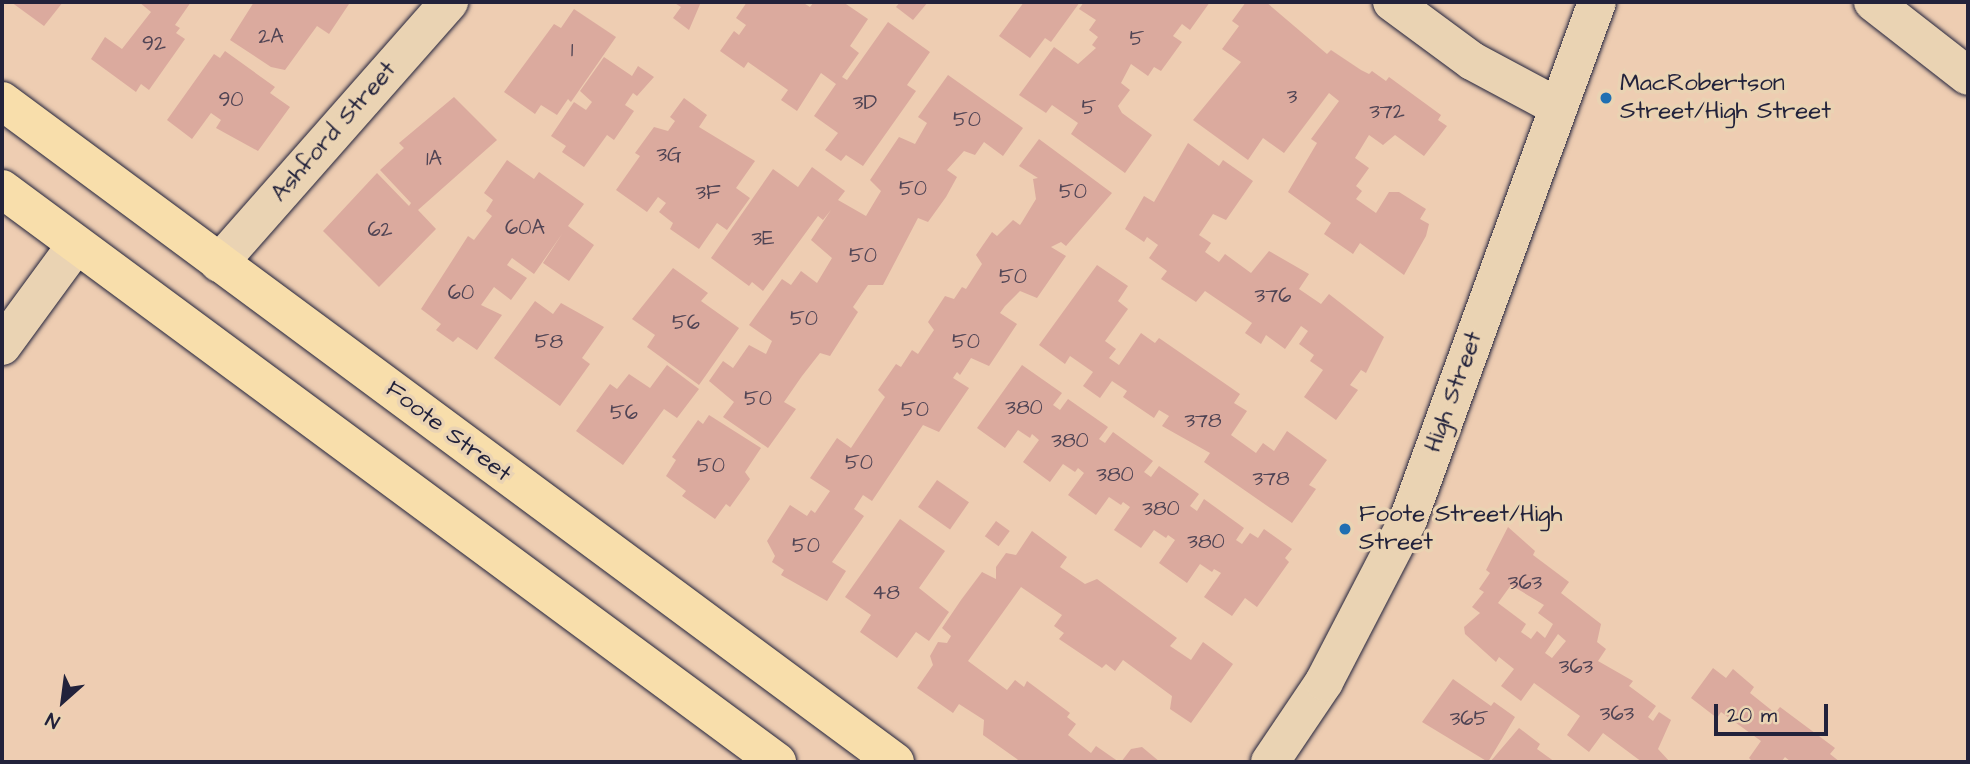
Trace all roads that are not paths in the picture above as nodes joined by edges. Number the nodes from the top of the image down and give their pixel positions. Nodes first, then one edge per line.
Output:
1 (449, 2) edge
2 (1392, 2) edge
3 (1597, 2) edge
4 (1872, 2) edge
5 (1968, 76) edge
6 (2, 101) edge
7 (1558, 107) junction
8 (2, 189) edge
9 (76, 244) junction
10 (219, 263) junction
11 (2, 346) edge
12 (777, 762) edge
13 (895, 762) edge
14 (1270, 762) edge

1 - 10 main road, Ashford Street
2 - 7 main road
3 - 7 main road, High Street
4 - 5 main road
6 - 10 main road, Foote Street
7 - 14 main road, High Street
8 - 9 main road
9 - 11 main road
9 - 12 main road
10 - 13 main road, Foote Street

